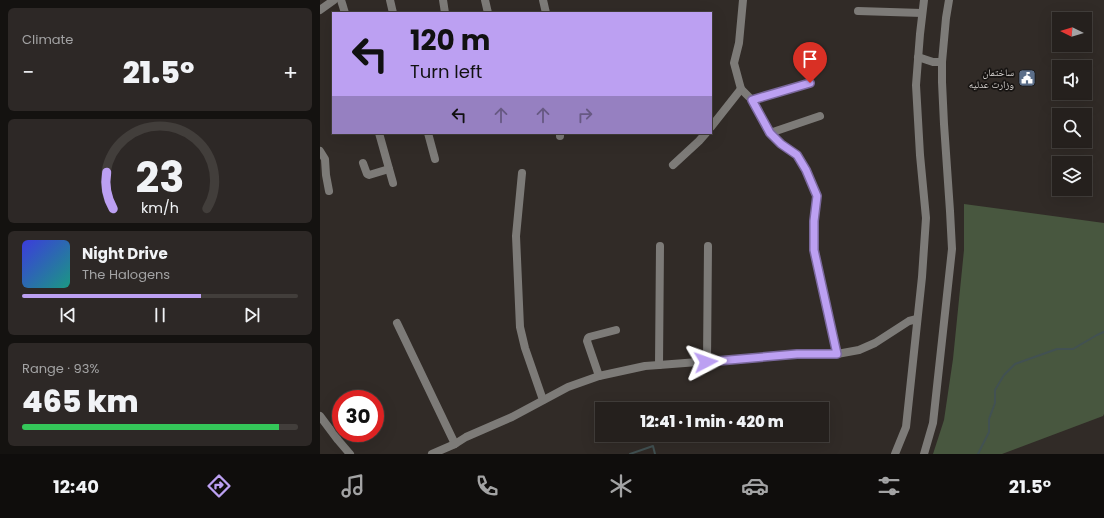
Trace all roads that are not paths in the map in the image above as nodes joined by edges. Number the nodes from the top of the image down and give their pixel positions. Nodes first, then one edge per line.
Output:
1 (334, 0) edge
2 (341, 0) edge
3 (390, 0) edge
4 (443, 0) edge
5 (485, 0) edge
6 (543, 0) edge
7 (743, 0) edge
8 (924, 0) edge
9 (949, 0) edge
10 (320, 10) edge
11 (858, 11) dead end
12 (345, 12) edge
13 (393, 12) edge
14 (445, 12) edge
15 (488, 12) edge
16 (546, 12) edge
17 (922, 13) junction
18 (918, 57) junction
19 (942, 62) junction
20 (810, 83) dead end
21 (741, 89) junction
22 (752, 100) junction
23 (820, 116) dead end
24 (712, 126) edge
25 (770, 133) junction
26 (379, 134) edge
27 (428, 134) edge
28 (705, 134) edge
29 (320, 151) edge
30 (435, 159) dead end
31 (363, 163) dead end
32 (673, 165) dead end
33 (389, 169) junction
34 (522, 173) dead end
35 (393, 183) dead end
36 (329, 191) dead end
37 (660, 246) dead end
38 (708, 246) dead end
39 (917, 319) junction
40 (397, 322) dead end
41 (616, 330) dead end
42 (837, 354) junction
43 (706, 362) junction
44 (659, 365) junction
45 (599, 376) junction
46 (543, 400) junction
47 (320, 416) edge
48 (455, 444) junction
49 (350, 454) edge
50 (432, 454) edge
51 (895, 454) edge
52 (924, 454) edge

1 - 10 street
2 - 12 street
3 - 13 street
4 - 14 street
5 - 15 street
6 - 16 street
7 - 21 street
8 - 17 street
9 - 19 street
11 - 17 street
17 - 18 street
18 - 19 street
18 - 39 street
19 - 52 street
20 - 22 street
21 - 22 street
21 - 24 street
22 - 25 street
23 - 25 street
25 - 42 street
26 - 33 street
27 - 30 street
28 - 32 street
29 - 36 street
31 - 33 street
33 - 35 street
34 - 46 street
37 - 44 street
38 - 43 street
39 - 42 street
39 - 51 street
40 - 48 street
41 - 45 street
42 - 43 street
43 - 44 street
44 - 45 street
45 - 46 street
46 - 48 street
47 - 49 street
48 - 50 street

